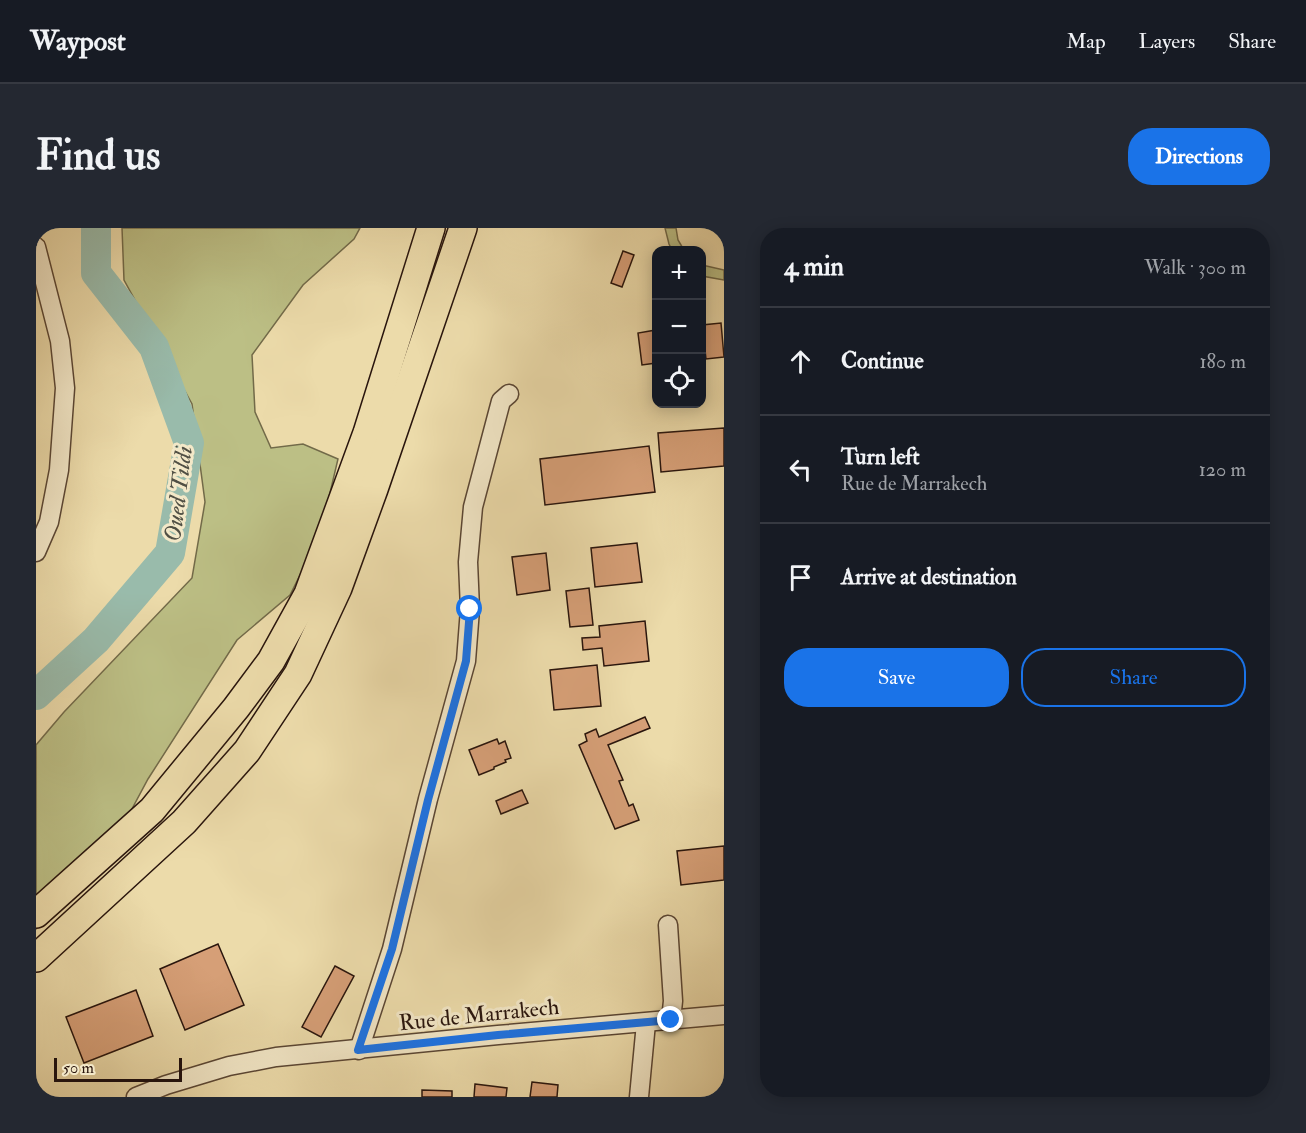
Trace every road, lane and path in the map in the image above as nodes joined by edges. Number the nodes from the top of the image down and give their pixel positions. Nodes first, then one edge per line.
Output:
1 (431, 228) edge
2 (463, 228) edge
3 (36, 247) edge
4 (508, 394) dead end
5 (36, 552) edge
6 (36, 914) edge
7 (668, 925) dead end
8 (36, 958) edge
9 (724, 1015) edge
10 (671, 1020) junction
11 (646, 1023) junction
12 (358, 1050) junction
13 (136, 1097) edge
14 (639, 1097) edge

1 - 6 highway
2 - 8 highway
3 - 5 street
4 - 12 street
7 - 10 street
9 - 10 street, Rue de Marrakech
10 - 11 street, Rue de Marrakech
11 - 12 street, Rue de Marrakech
11 - 14 street
12 - 13 street, Rue de Marrakech

